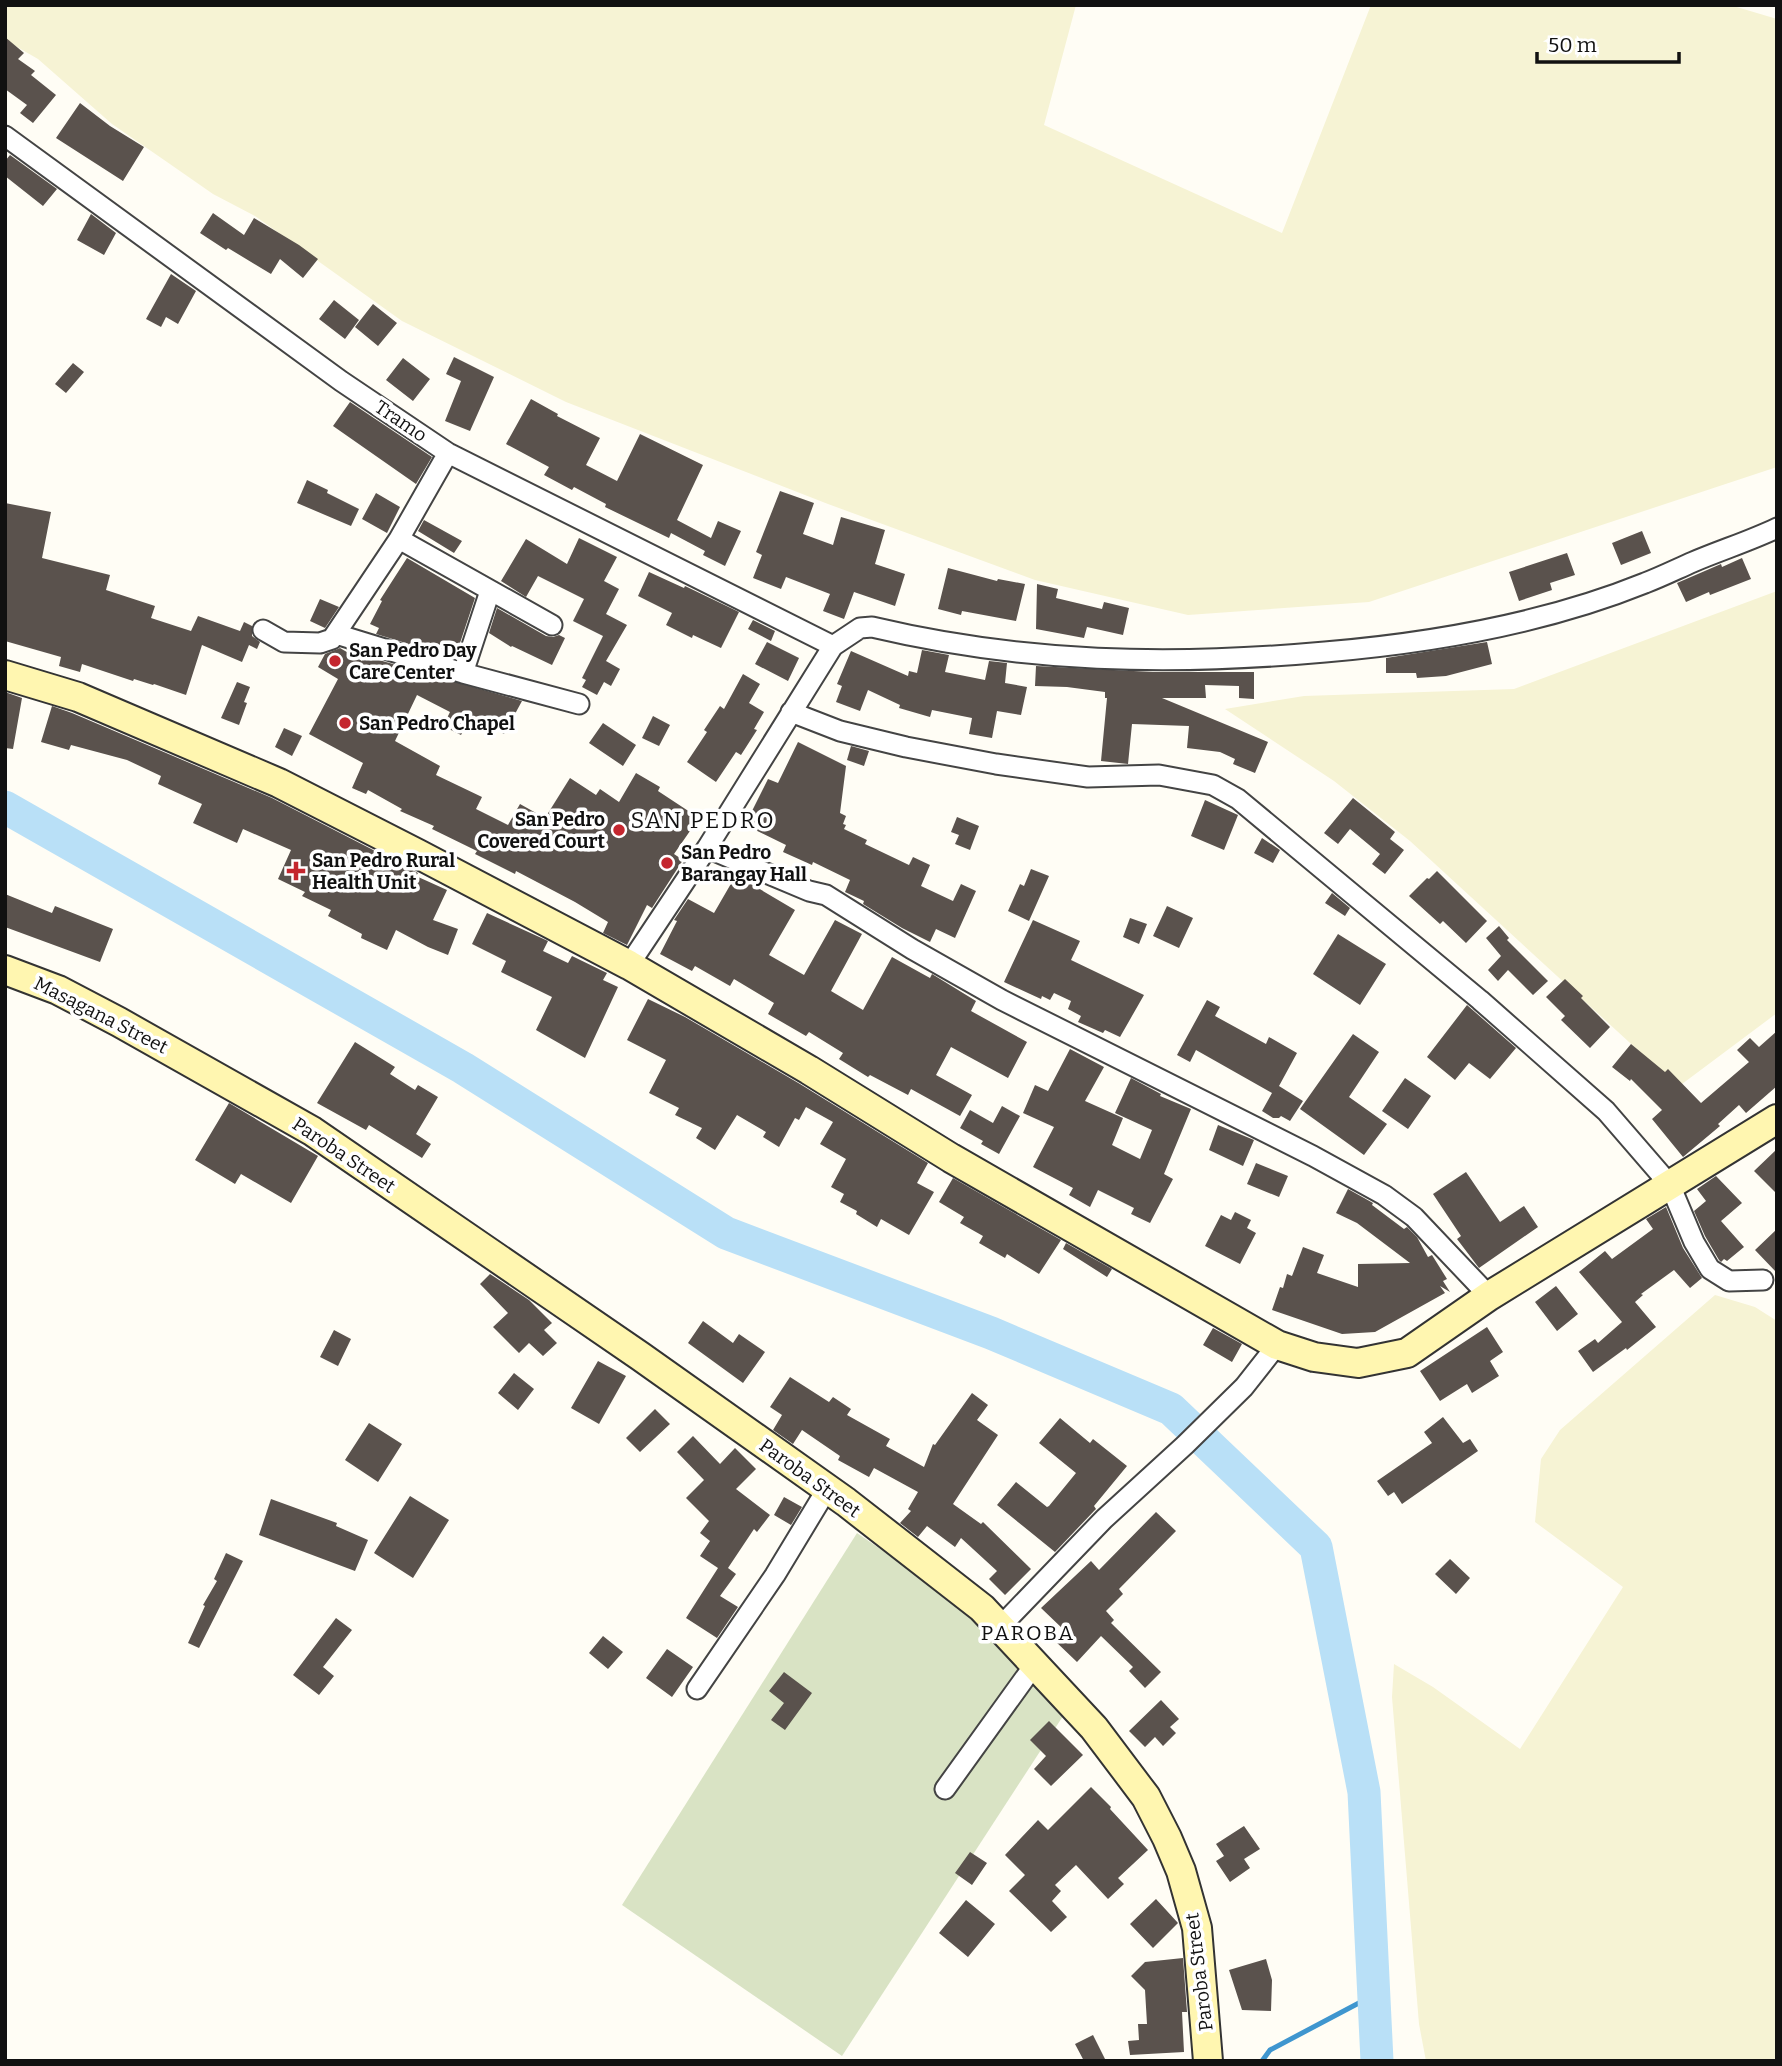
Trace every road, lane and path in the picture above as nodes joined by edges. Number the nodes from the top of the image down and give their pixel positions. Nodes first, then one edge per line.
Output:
1 (5, 136) edge
2 (448, 453) junction
3 (1777, 528) edge
4 (399, 539) junction
5 (490, 592) junction
6 (552, 625) dead end
7 (263, 630) dead end
8 (336, 634) junction
9 (833, 646) junction
10 (463, 673) junction
11 (5, 675) edge
12 (579, 704) dead end
13 (791, 712) junction
14 (707, 848) junction
15 (629, 965) junction
16 (5, 970) edge
17 (196, 1064) joint
18 (1777, 1119) edge
19 (1670, 1185) junction
20 (1763, 1280) dead end
21 (1489, 1296) junction
22 (1276, 1345) junction
23 (827, 1489) junction
24 (1000, 1627) junction
25 (1035, 1664) junction
26 (697, 1689) dead end
27 (945, 1789) dead end
28 (1208, 2061) edge

1 - 2 street, Tramo
2 - 4 street
2 - 9 street, Tramo
3 - 9 street
4 - 5 street
4 - 8 street
5 - 6 street
5 - 10 street
7 - 8 street
8 - 10 street
9 - 13 street
10 - 12 street
11 - 15 main road
13 - 14 street
13 - 19 street
14 - 15 street
14 - 21 street
15 - 22 main road
16 - 17 main road, Masagana Street
17 - 23 main road, Paroba Street
18 - 19 main road
19 - 20 street
19 - 21 main road
21 - 22 main road
22 - 24 street
23 - 24 main road, Paroba Street
23 - 26 street
24 - 25 main road, Paroba Street
25 - 27 street
25 - 28 main road, Paroba Street

